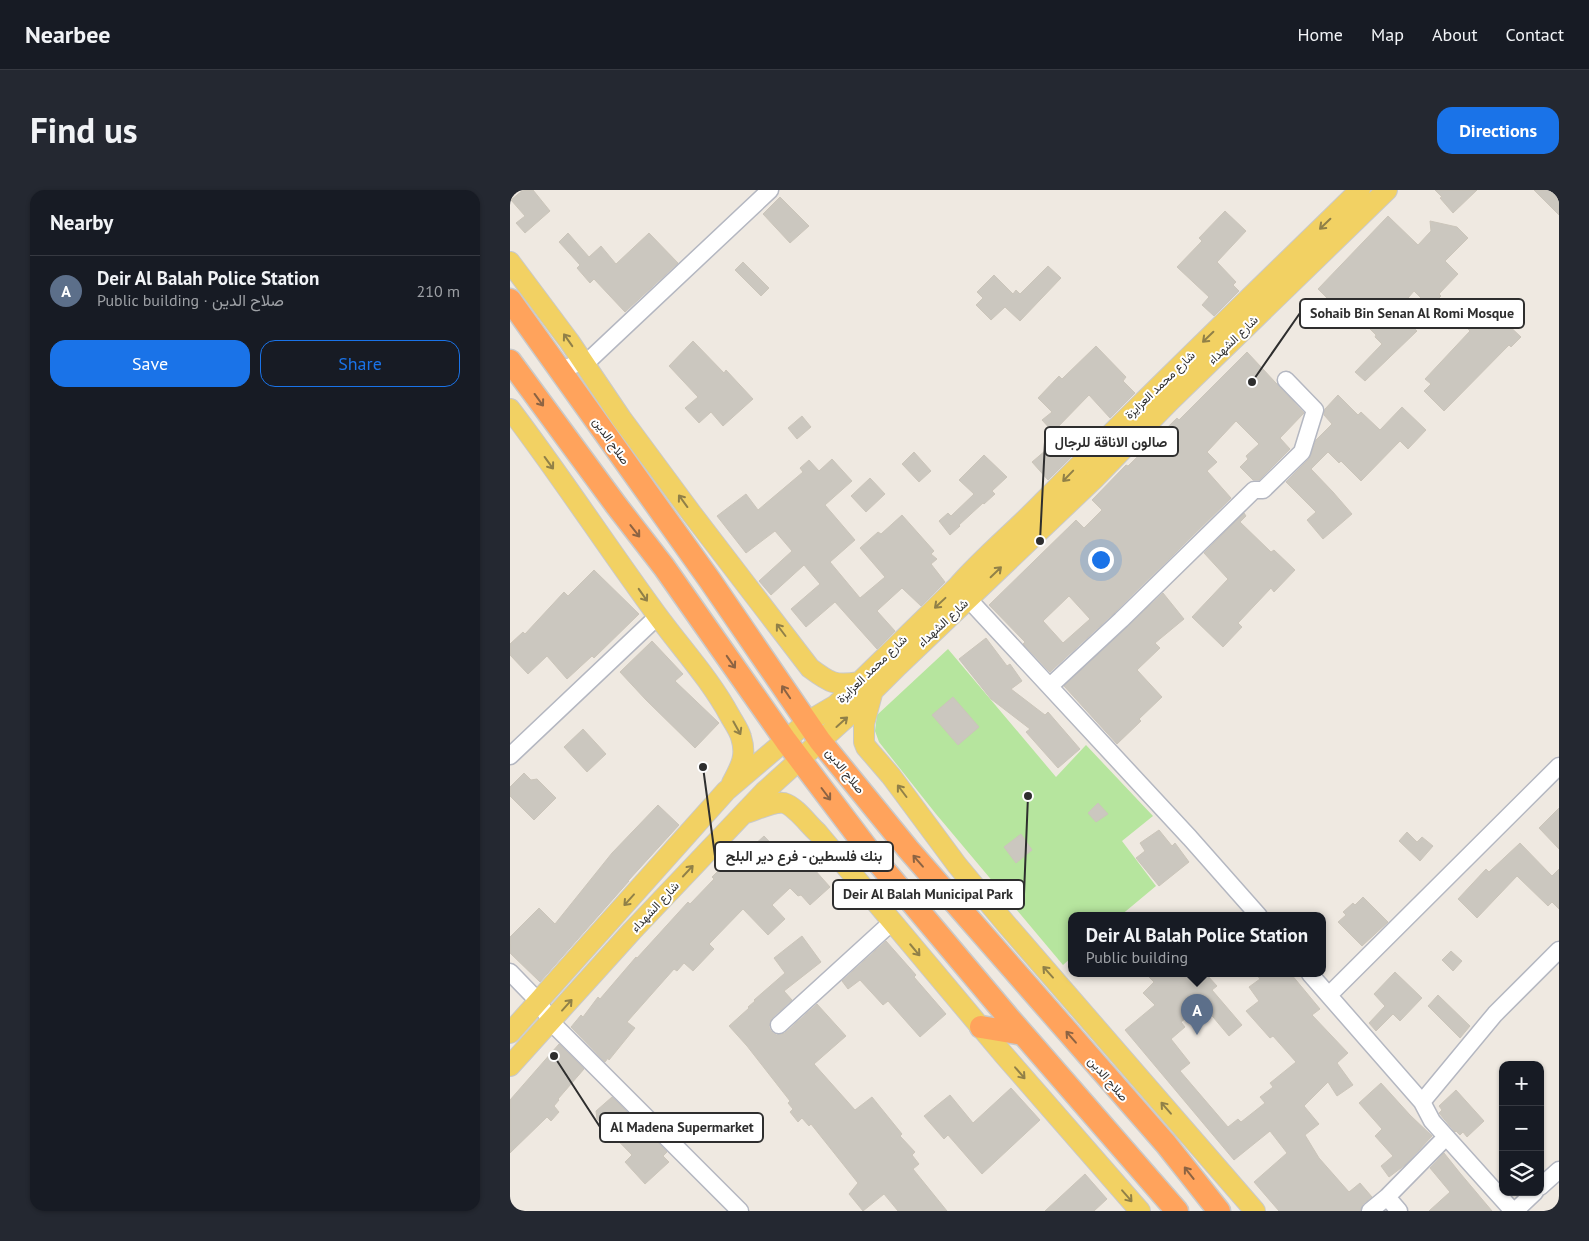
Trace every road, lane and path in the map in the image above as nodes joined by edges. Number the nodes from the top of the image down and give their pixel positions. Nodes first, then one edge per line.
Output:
1 (770, 190) edge
2 (1360, 190) edge
3 (1387, 190) edge
4 (510, 262) edge
5 (510, 300) edge
6 (510, 361) edge
7 (585, 364) junction
8 (561, 370) junction
9 (1286, 380) dead end
10 (510, 409) edge
11 (963, 593) junction
12 (658, 616) junction
13 (1050, 686) junction
14 (866, 687) junction
15 (807, 722) junction
16 (786, 741) junction
17 (820, 741) junction
18 (510, 756) edge
19 (800, 760) junction
20 (1559, 766) edge
21 (726, 791) junction
22 (742, 815) junction
23 (1255, 912) edge
24 (892, 922) junction
25 (1559, 950) edge
26 (510, 972) edge
27 (1313, 977) edge
28 (1329, 995) junction
29 (539, 1002) junction
30 (551, 1022) junction
31 (778, 1025) dead end
32 (981, 1027) junction
33 (510, 1033) edge
34 (1023, 1034) junction
35 (510, 1066) edge
36 (1422, 1102) junction
37 (1446, 1137) junction
38 (1559, 1170) edge
39 (1544, 1183) edge
40 (1531, 1196) edge
41 (1387, 1197) junction
42 (740, 1211) edge
43 (1140, 1211) edge
44 (1177, 1211) edge
45 (1219, 1211) edge
46 (1255, 1211) edge
47 (1370, 1211) edge
48 (1399, 1211) edge
49 (1514, 1211) edge

1 - 7 street
2 -> 11 main road, شارع محمد العزايزة
11 -> 3 main road, شارع الشهداء
7 -> 4 main road
5 - 8 highway, صلاح الدين
6 -> 16 highway
7 - 8 street
14 -> 7 main road
15 -> 8 highway, صلاح الدين
9 - 13 street
10 -> 12 main road
11 - 13 street
11 - 14 main road, شارع محمد العزايزة
12 - 18 street
12 -> 21 main road
13 - 23 street
14 - 15 main road, شارع محمد العزايزة
17 -> 14 main road, شارع الشهداء
46 -> 14 main road
15 - 16 main road, شارع محمد العزايزة
15 - 17 highway, صلاح الدين
16 - 19 highway
16 - 21 main road, شارع الشهداء
17 - 19 main road, شارع الشهداء
45 -> 17 highway, صلاح الدين
19 - 22 main road, شارع الشهداء
19 -> 34 highway
20 - 28 street
21 -> 29 main road, شارع الشهداء
22 - 24 main road
30 -> 22 main road, شارع الشهداء
24 - 31 street
24 -> 32 main road
25 - 36 street
26 - 29 street
27 - 28 street
28 - 36 street
29 - 30 street
29 - 33 main road, شارع الشهداء
30 - 35 main road, شارع الشهداء
30 - 42 street
32 - 34 highway
32 -> 43 main road
34 - 44 highway
36 - 37 street
37 - 41 street
37 - 49 street
38 - 39 street
40 - 49 street
41 - 47 street
41 - 48 street

